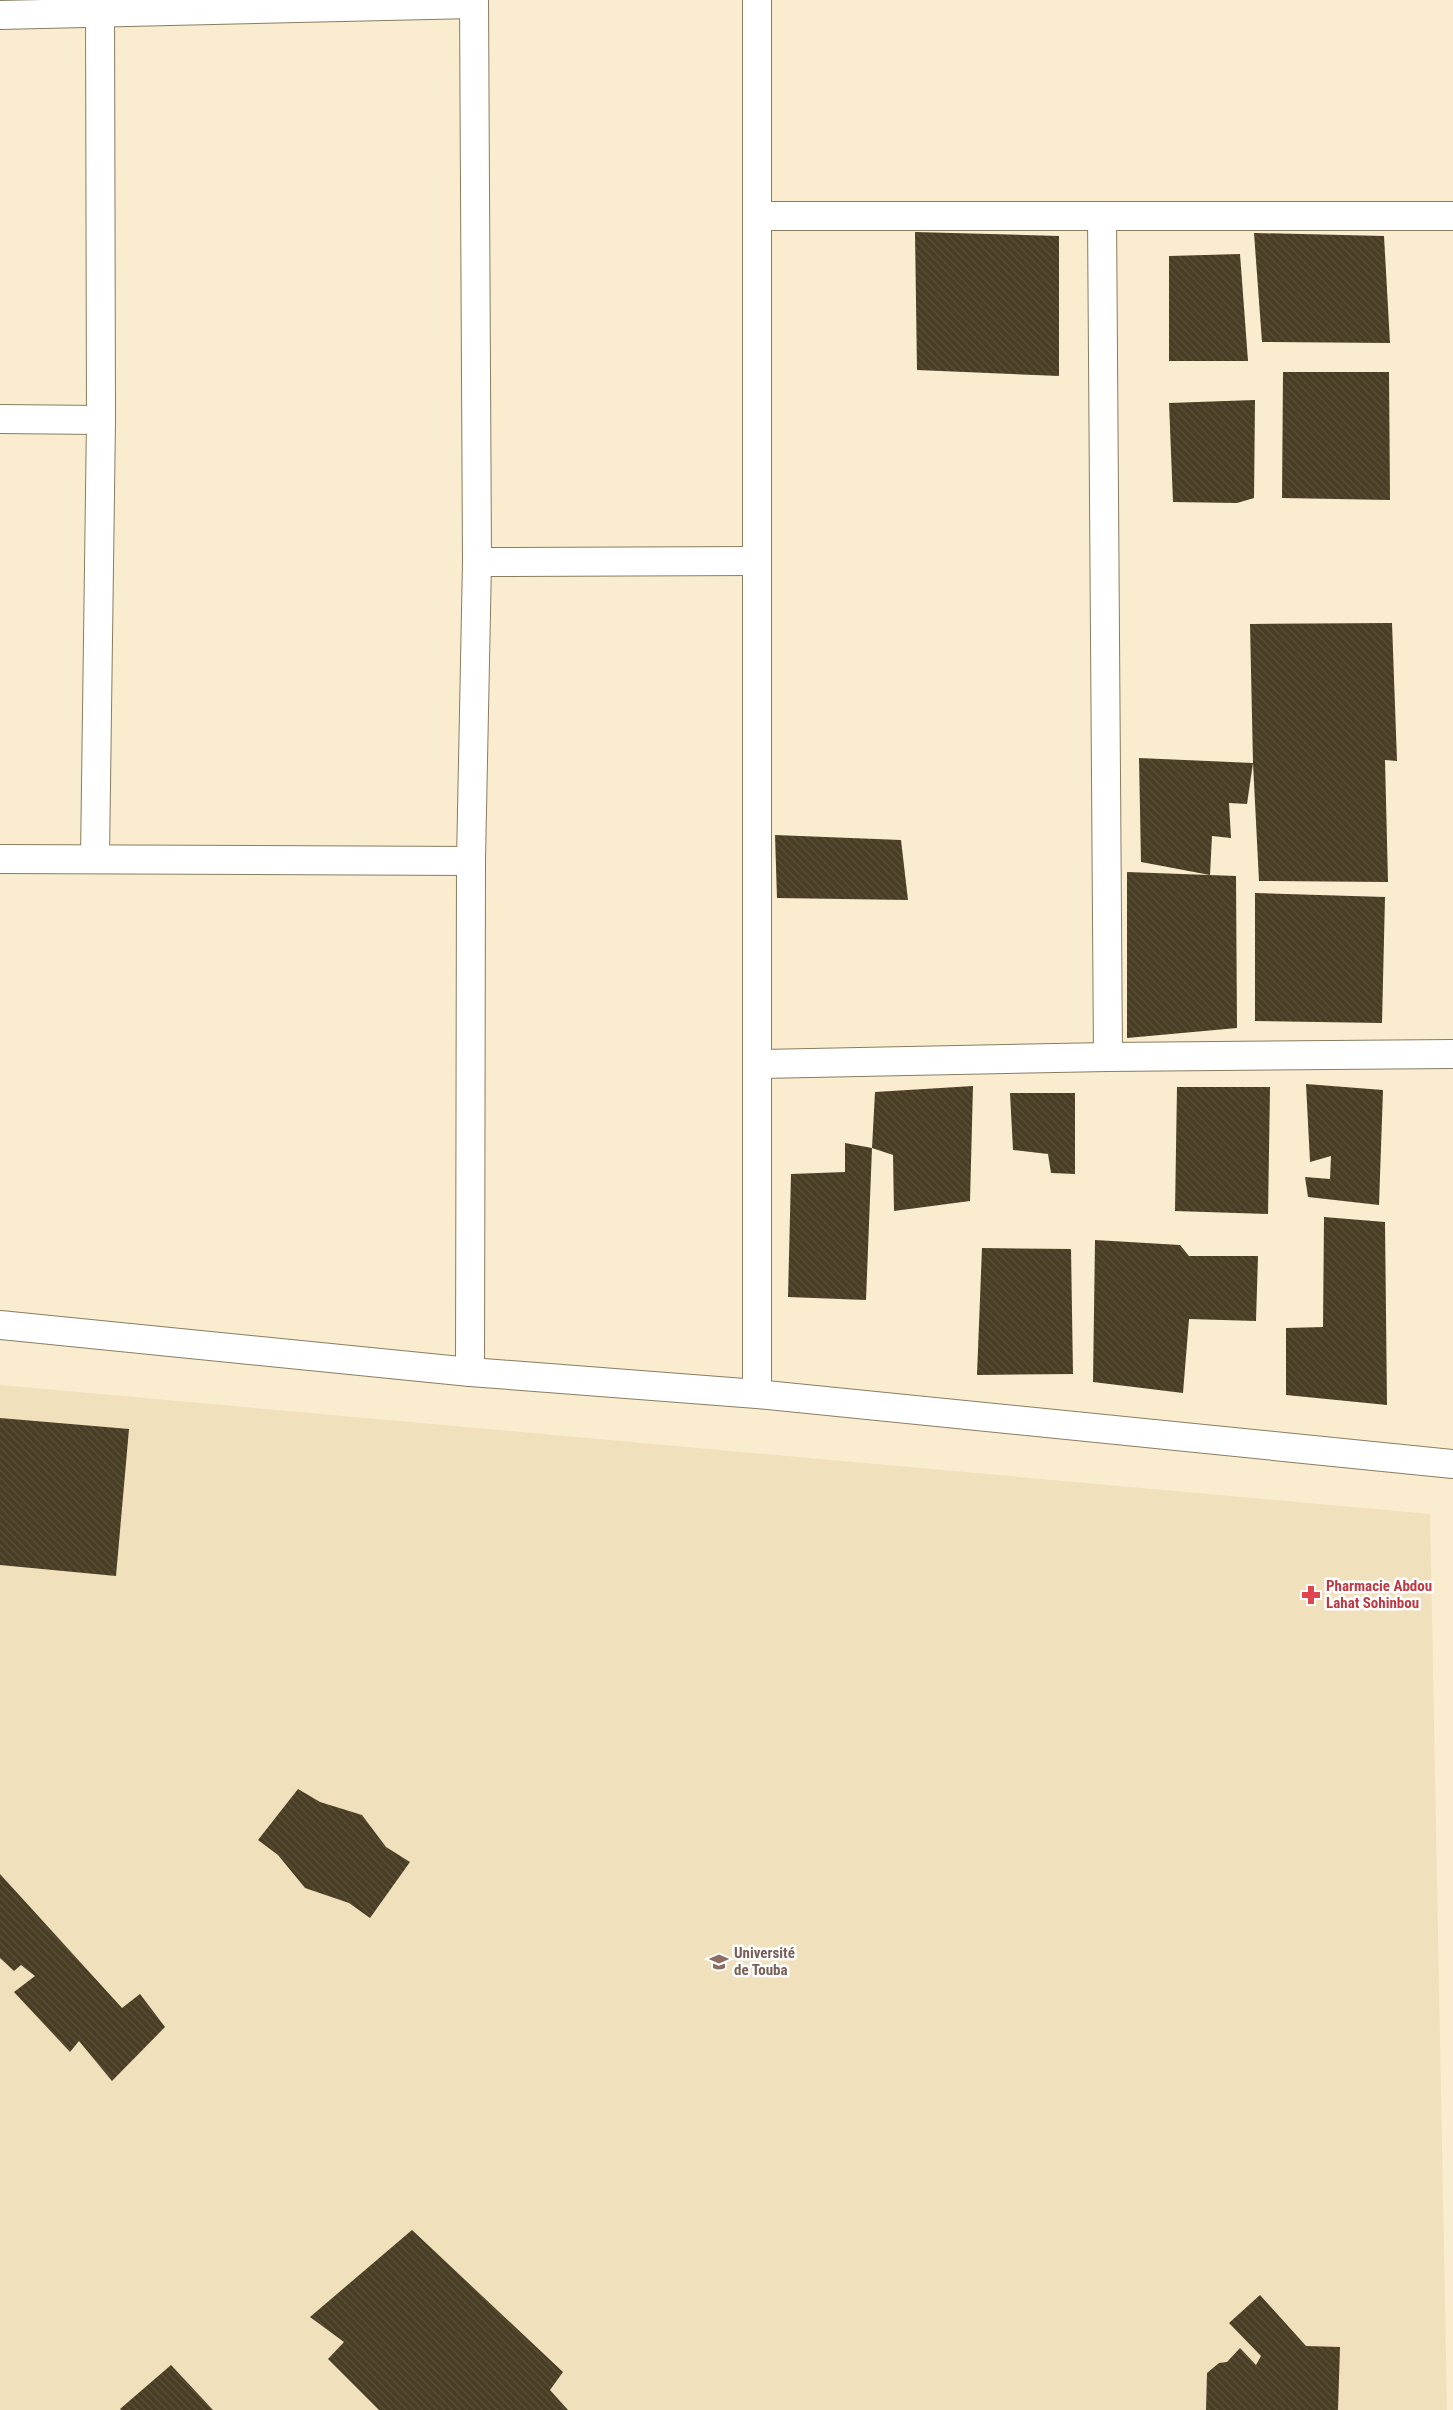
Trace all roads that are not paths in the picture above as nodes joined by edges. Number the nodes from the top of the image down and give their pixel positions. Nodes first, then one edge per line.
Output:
1 (757, 0) edge
2 (474, 2) edge
3 (100, 7) edge
4 (0, 15) edge
5 (757, 216) junction
6 (1102, 216) junction
7 (1453, 216) edge
8 (0, 420) edge
9 (101, 420) junction
10 (757, 561) junction
11 (477, 562) junction
12 (95, 858) junction
13 (0, 859) edge
14 (471, 861) junction
15 (1453, 1054) edge
16 (1108, 1057) junction
17 (757, 1064) junction
18 (0, 1325) edge
19 (470, 1372) junction
20 (757, 1394) junction
21 (1453, 1464) edge

1 - 5 street
2 - 3 street
2 - 11 street
3 - 4 street
3 - 9 street
5 - 6 street
5 - 10 street
6 - 7 street
6 - 16 street
8 - 9 street
9 - 12 street
10 - 11 street
10 - 17 street
11 - 14 street
12 - 13 street
12 - 14 street
14 - 19 street
15 - 16 street
16 - 17 street
17 - 20 street
18 - 19 street
19 - 20 street
20 - 21 street

